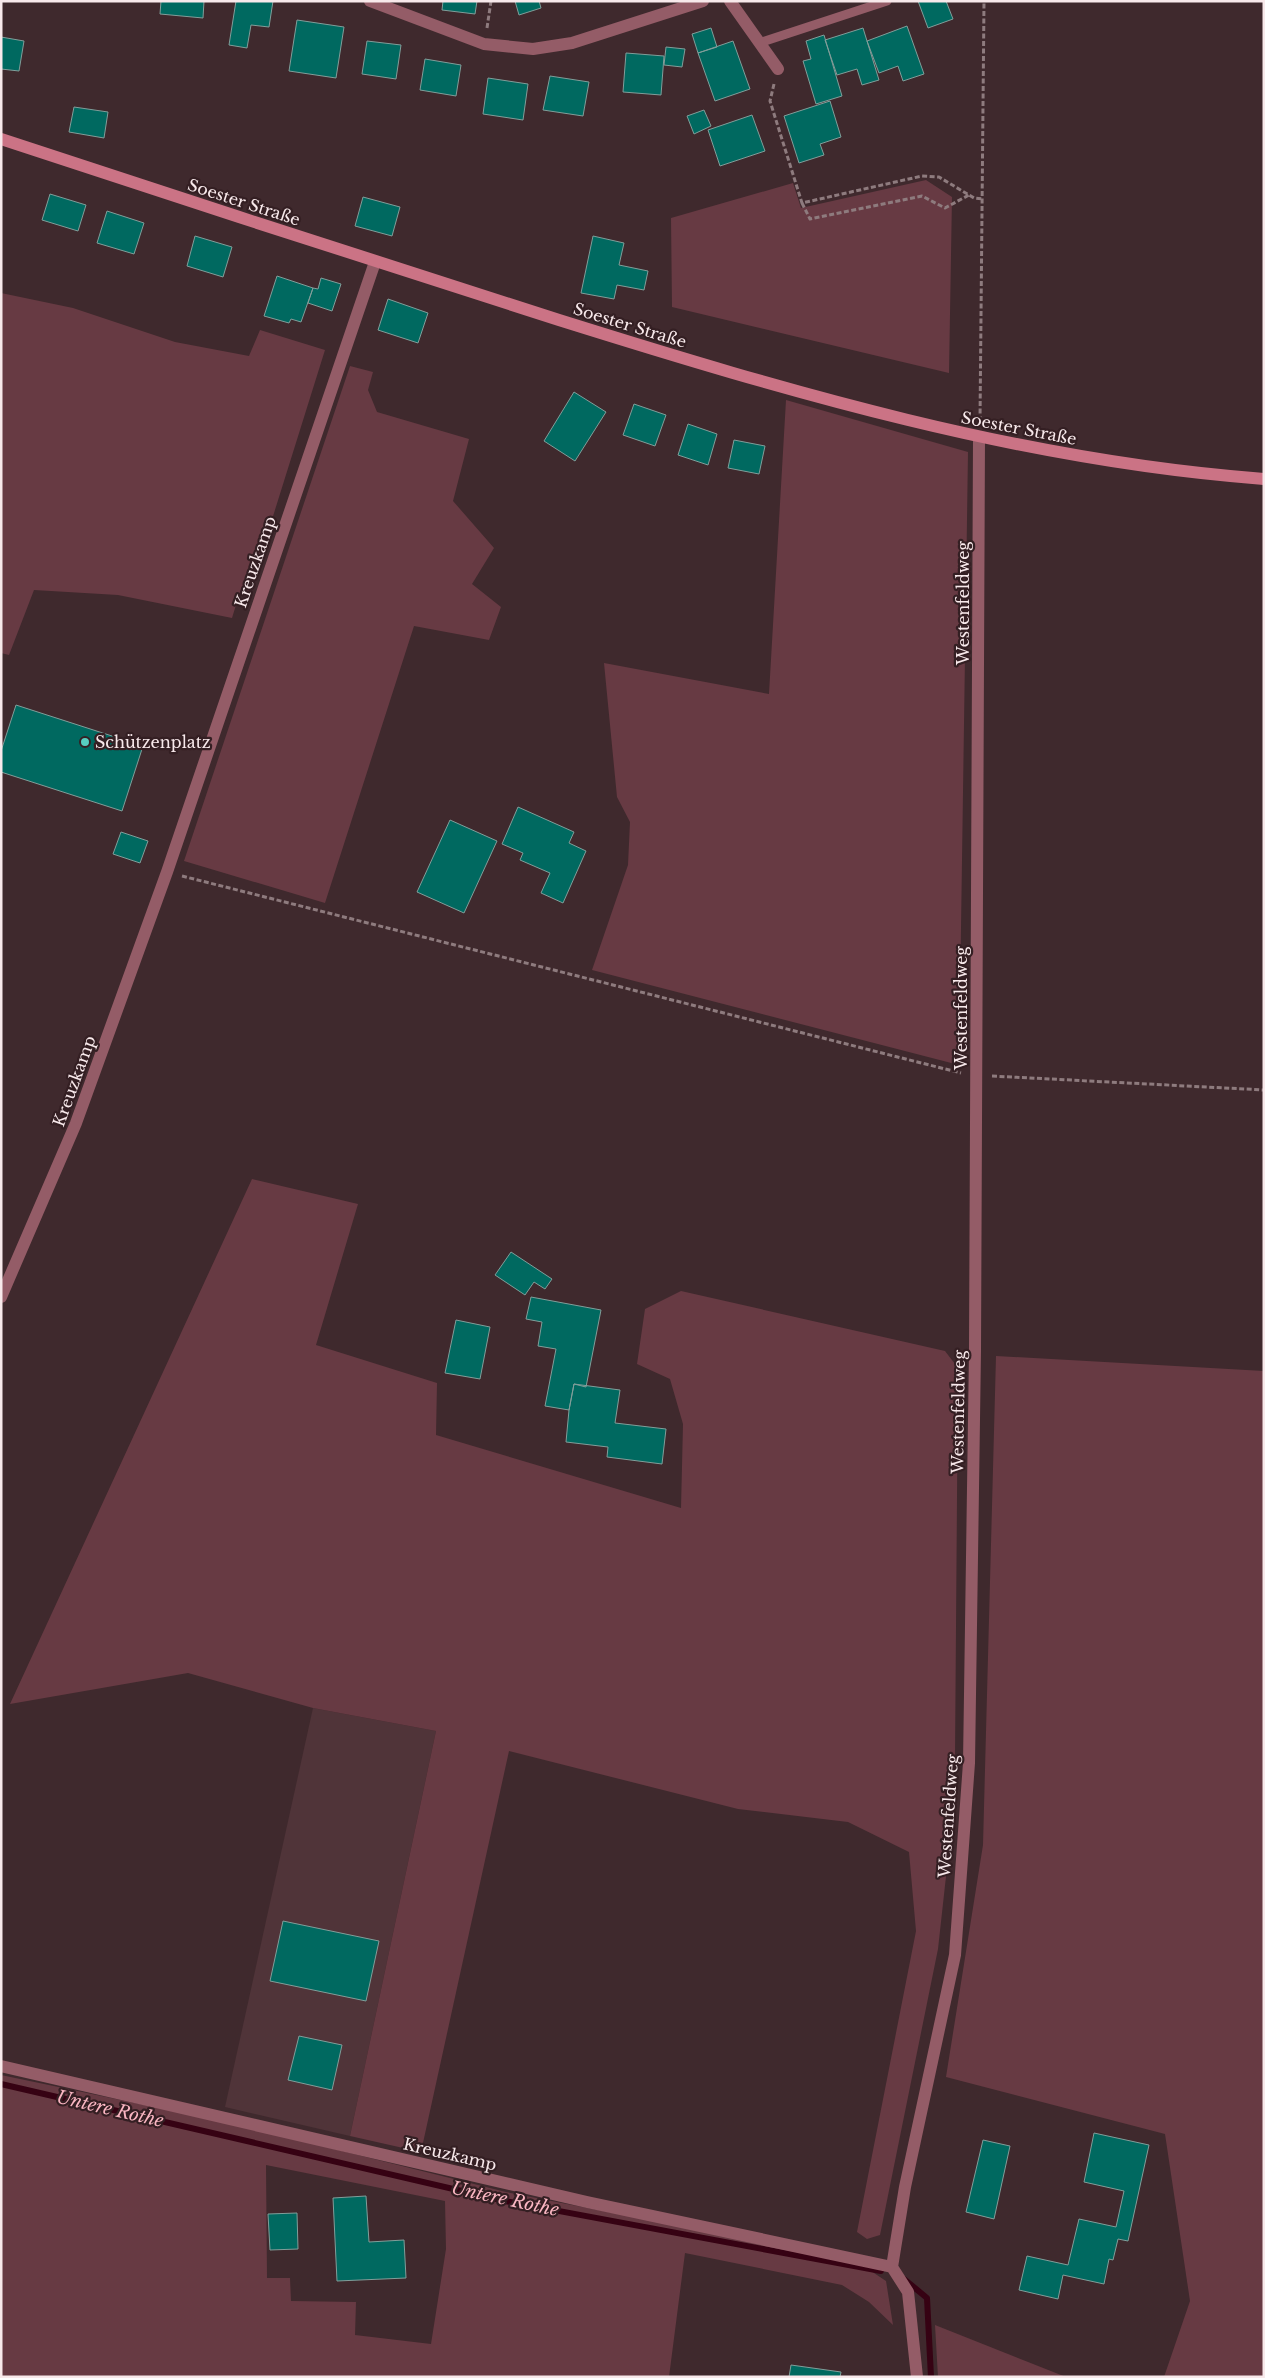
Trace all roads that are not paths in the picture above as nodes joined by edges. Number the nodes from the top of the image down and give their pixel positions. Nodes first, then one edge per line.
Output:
1 (370, 1) edge
2 (703, 1) edge
3 (730, 1) edge
4 (887, 1) edge
5 (759, 43) junction
6 (778, 68) road end
7 (1, 139) edge
8 (375, 262) junction
9 (980, 437) junction
10 (1264, 479) edge
11 (1, 1297) edge
12 (1, 2066) edge
13 (892, 2267) junction
14 (917, 2377) edge

1 - 2 street
3 - 5 street
4 - 5 lane
5 - 6 street
7 - 8 main road, Soester Straße
8 - 9 main road, Soester Straße
8 - 11 street, Kreuzkamp
9 - 10 main road, Soester Straße
9 - 13 street, Westenfeldweg
12 - 13 street, Kreuzkamp
13 - 14 street

